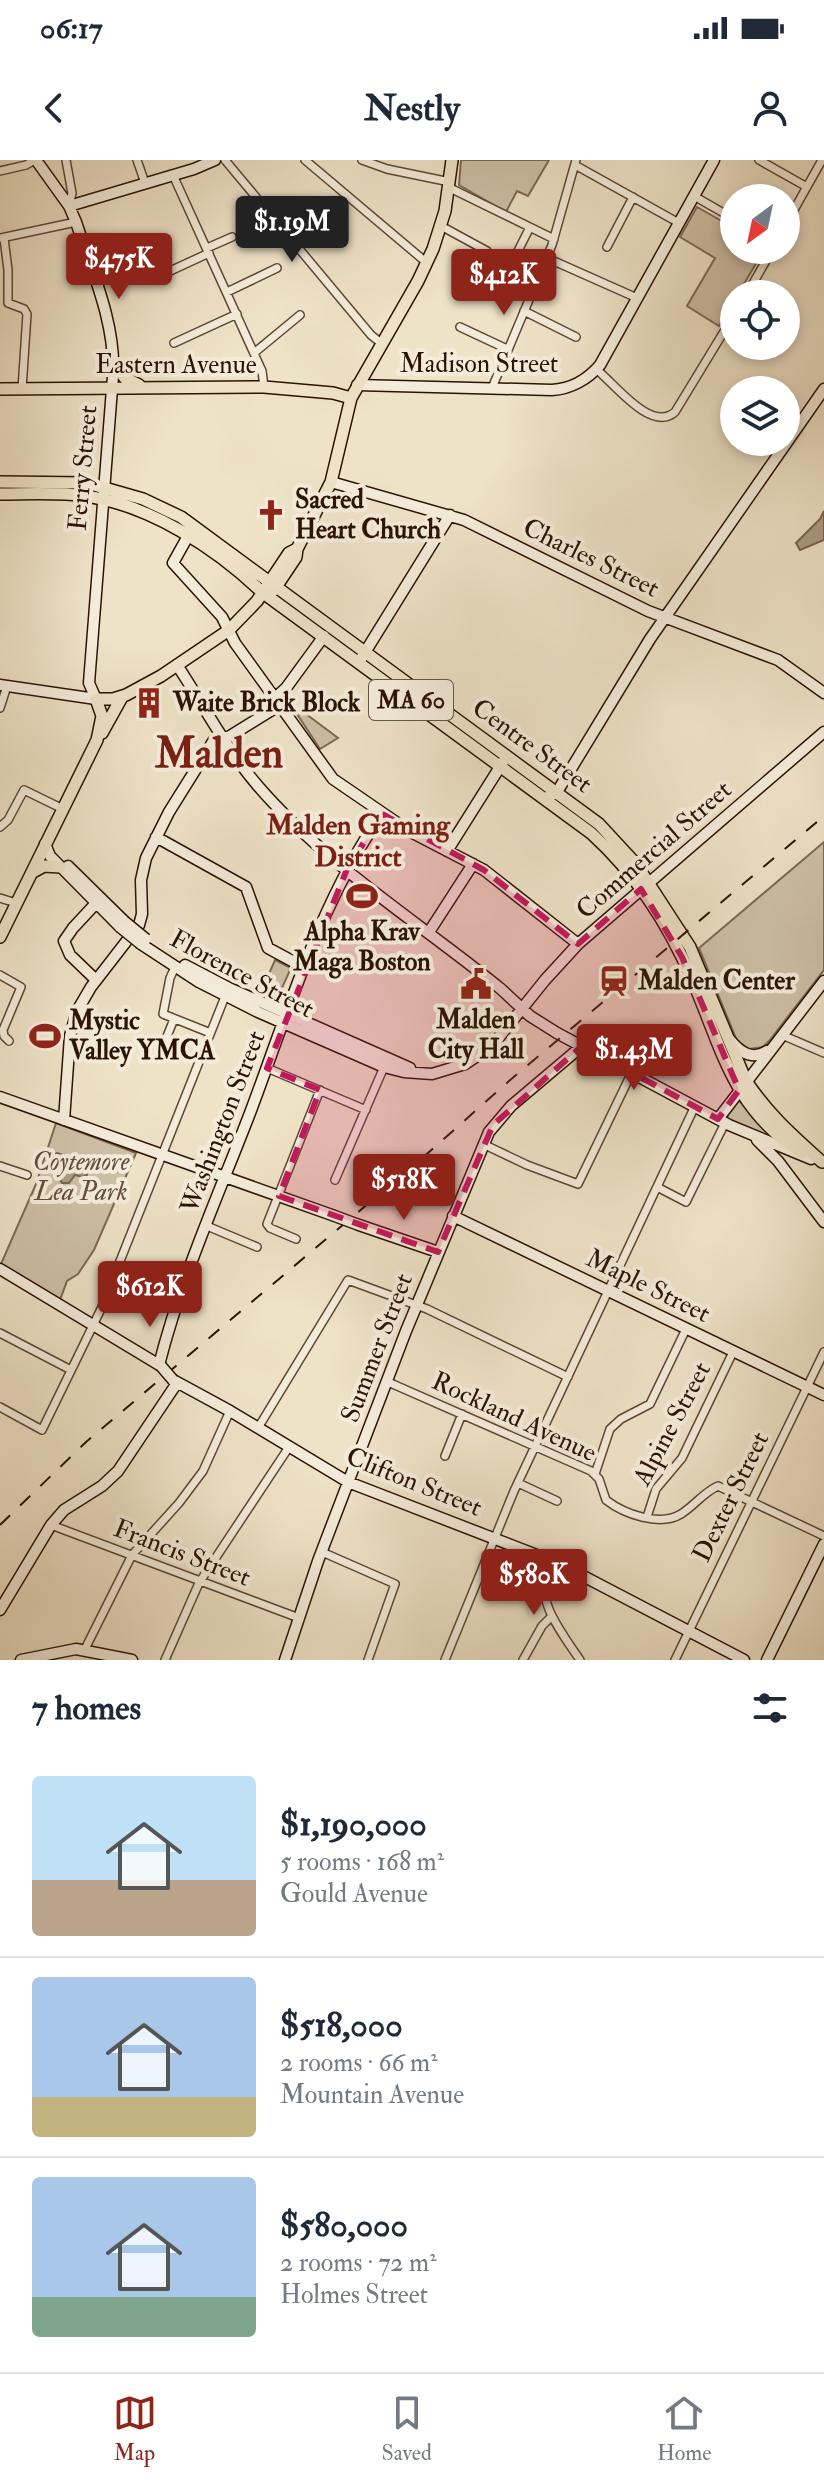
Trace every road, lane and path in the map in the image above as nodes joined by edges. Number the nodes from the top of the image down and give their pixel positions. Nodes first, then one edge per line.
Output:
1 (36, 160) edge
2 (66, 160) edge
3 (137, 160) edge
4 (215, 160) edge
5 (225, 160) edge
6 (305, 160) edge
7 (362, 160) edge
8 (452, 160) edge
9 (759, 160) edge
10 (822, 160) edge
11 (709, 162) edge
12 (199, 163) edge
13 (576, 163) edge
14 (0, 171) edge
15 (173, 175) junction
16 (145, 183) junction
17 (71, 185) junction
18 (450, 185) junction
19 (807, 187) junction
20 (57, 192) junction
21 (694, 196) junction
22 (633, 197) junction
23 (800, 199) edge
24 (69, 206) junction
25 (720, 211) edge
26 (76, 222) junction
27 (679, 223) junction
28 (441, 226) junction
29 (529, 229) junction
30 (232, 237) dead end
31 (2, 238) edge
32 (554, 239) junction
33 (607, 247) dead end
34 (208, 251) junction
35 (487, 251) dead end
36 (504, 256) dead end
37 (547, 258) junction
38 (427, 263) junction
39 (277, 268) dead end
40 (155, 278) dead end
41 (227, 292) junction
42 (637, 298) junction
43 (524, 311) junction
44 (237, 314) junction
45 (300, 315) dead end
46 (460, 327) dead end
47 (576, 337) dead end
48 (720, 338) edge
49 (174, 343) dead end
50 (381, 343) junction
51 (507, 349) junction
52 (254, 353) junction
53 (113, 363) junction
54 (596, 369) junction
55 (357, 385) junction
56 (112, 387) junction
57 (143, 387) junction
58 (264, 387) junction
59 (492, 388) junction
60 (0, 389) edge
61 (22, 389) junction
62 (824, 389) edge
63 (351, 398) junction
64 (0, 482) edge
65 (331, 482) junction
66 (103, 493) junction
67 (0, 494) edge
68 (450, 515) junction
69 (188, 536) junction
70 (267, 591) junction
71 (664, 618) junction
72 (229, 630) junction
73 (324, 636) junction
74 (362, 657) junction
75 (177, 665) junction
76 (3, 685) edge
77 (824, 693) edge
78 (122, 697) junction
79 (96, 699) junction
80 (278, 702) junction
81 (0, 708) edge
82 (824, 732) edge
83 (223, 738) junction
84 (97, 740) junction
85 (504, 761) junction
86 (557, 792) junction
87 (546, 798) junction
88 (63, 809) junction
89 (382, 814) junction
90 (0, 827) edge
91 (156, 837) junction
92 (45, 844) junction
93 (447, 851) junction
94 (473, 864) junction
95 (60, 867) junction
96 (347, 869) junction
97 (28, 879) junction
98 (645, 886) junction
99 (0, 898) edge
100 (98, 902) junction
101 (16, 903) junction
102 (429, 932) junction
103 (0, 937) edge
104 (143, 941) junction
105 (578, 944) junction
106 (175, 967) junction
107 (305, 968) junction
108 (0, 975) edge
109 (96, 980) junction
110 (824, 981) edge
111 (227, 992) junction
112 (522, 1009) junction
113 (174, 1019) junction
114 (286, 1019) junction
115 (208, 1032) junction
116 (782, 1035) junction
117 (729, 1038) junction
118 (9, 1041) dead end
119 (584, 1047) junction
120 (771, 1047) junction
121 (824, 1053) edge
122 (365, 1054) junction
123 (159, 1056) dead end
124 (384, 1067) junction
125 (267, 1068) junction
126 (452, 1068) junction
127 (632, 1072) junction
128 (743, 1086) junction
129 (320, 1090) junction
130 (0, 1097) edge
131 (695, 1106) junction
132 (366, 1110) junction
133 (64, 1120) junction
134 (721, 1121) junction
135 (753, 1137) junction
136 (483, 1144) junction
137 (161, 1154) junction
138 (819, 1161) edge
139 (0, 1166) edge
140 (27, 1175) dead end
141 (225, 1178) junction
142 (335, 1180) dead end
143 (657, 1187) junction
144 (279, 1196) junction
145 (453, 1216) junction
146 (824, 1222) edge
147 (207, 1226) junction
148 (296, 1239) dead end
149 (257, 1247) dead end
150 (438, 1252) junction
151 (0, 1269) edge
152 (112, 1279) junction
153 (608, 1292) junction
154 (176, 1304) junction
155 (416, 1305) junction
156 (93, 1327) junction
157 (686, 1329) junction
158 (0, 1333) edge
159 (733, 1352) junction
160 (824, 1352) edge
161 (160, 1366) junction
162 (71, 1370) junction
163 (568, 1377) junction
164 (175, 1382) junction
165 (388, 1382) junction
166 (807, 1387) junction
167 (824, 1395) edge
168 (0, 1407) edge
169 (230, 1411) junction
170 (462, 1414) junction
171 (258, 1428) junction
172 (536, 1446) junction
173 (289, 1447) junction
174 (445, 1456) dead end
175 (595, 1474) junction
176 (348, 1482) junction
177 (518, 1483) junction
178 (557, 1501) dead end
179 (751, 1502) junction
180 (647, 1517) junction
181 (51, 1525) junction
182 (824, 1536) edge
183 (495, 1538) junction
184 (824, 1544) edge
185 (322, 1552) junction
186 (132, 1555) junction
187 (543, 1557) junction
188 (201, 1581) junction
189 (0, 1610) edge
190 (551, 1617) junction
191 (299, 1618) junction
192 (689, 1631) junction
193 (85, 1649) junction
194 (286, 1659) edge
195 (21, 1660) edge
196 (128, 1660) edge
197 (165, 1660) edge
198 (368, 1660) edge
199 (445, 1660) edge
200 (523, 1660) edge
201 (580, 1660) edge
202 (675, 1660) edge
203 (744, 1660) edge
204 (767, 1660) edge

1 - 14 street
1 - 20 street, Ferry Street
2 - 17 street
3 - 16 street
4 - 12 street
5 - 50 street
6 - 38 street
7 - 18 street
8 - 18 main road
9 - 19 street
10 - 19 street
11 - 21 street, Madison Street
12 - 15 street
13 - 22 street
13 - 32 street
15 - 16 street
15 - 34 street
16 - 24 street
17 - 20 street
17 - 24 street
18 - 28 main road
18 - 29 street
19 - 23 street
20 - 24 street, Ferry Street
21 - 25 street
21 - 27 street, Madison Street
22 - 27 street
22 - 33 street
24 - 26 street, Ferry Street
26 - 31 street
26 - 53 street, Ferry Street
27 - 42 street, Madison Street
28 - 35 street
28 - 38 main road
29 - 32 street
29 - 36 street
30 - 34 street
31 - 61 street
32 - 37 street
34 - 40 street
34 - 41 street
37 - 42 street
37 - 43 street
38 - 50 main road
39 - 41 street
41 - 44 street
42 - 54 street, Madison Street
43 - 47 street
43 - 51 street
44 - 49 street
44 - 52 street
45 - 52 street
46 - 51 street
48 - 54 street
50 - 55 main road
51 - 59 street
52 - 58 street
53 - 56 street, Ferry Street
53 - 57 main road
54 - 59 street, Madison Street
55 - 59 street, Madison Street
55 - 63 main road
56 - 57 main road, Eastern Avenue
56 - 61 main road, Eastern Avenue
56 - 66 street, Ferry Street
57 - 58 main road, Eastern Avenue
58 - 63 main road, Eastern Avenue
60 - 61 main road, Eastern Avenue
62 - 71 street
63 - 65 main road
64 - 66 main road, Centre Street / MA 60
65 - 68 street, Charles Street
65 - 70 main road
66 - 67 main road, Centre Street / MA 60
66 - 69 main road, Centre Street / MA 60
66 - 70 main road, Centre Street / MA 60
66 - 79 street, Ferry Street
68 - 71 street, Charles Street
68 - 74 street
69 - 70 main road, Centre Street / MA 60
69 - 72 street
70 - 72 main road
70 - 73 main road, Centre Street / MA 60
70 - 74 main road, Centre Street / MA 60
71 - 77 street, Charles Street
71 - 86 street
72 - 75 main road
72 - 80 street
73 - 74 main road, Centre Street / MA 60
73 - 80 street
74 - 85 main road, Centre Street / MA 60
75 - 78 main road
75 - 83 street
76 - 79 street
76 - 81 street
78 - 79 main road
78 - 84 main road
79 - 84 main road
80 - 83 street
80 - 89 street
82 - 98 street, Commercial Street
83 - 91 street
83 - 96 street
84 - 88 main road
85 - 86 main road, Centre Street / MA 60
85 - 87 main road, Centre Street / MA 60
85 - 93 street
86 - 87 street
86 - 98 main road, Centre Street / MA 60
87 - 98 main road, Centre Street / MA 60
88 - 90 street
88 - 92 main road
89 - 93 street
89 - 96 street, Washington Street
91 - 107 street
91 - 109 street
92 - 95 street, Florence Street
92 - 97 main road
92 - 100 street, Florence Street
93 - 94 street
94 - 102 street
94 - 105 street
95 - 97 main road
95 - 100 street, Florence Street
96 - 102 street
96 - 107 street, Washington Street
97 - 101 main road
98 - 105 street, Commercial Street
98 - 117 main road, Centre Street / MA 60
98 - 128 main road, Centre Street / MA 60
99 - 101 street
100 - 104 street, Florence Street, bridge
100 - 109 street
101 - 103 main road
102 - 112 street
104 - 106 street, Florence Street
104 - 111 street, Florence Street
105 - 112 street, Commercial Street
106 - 111 street, Florence Street
106 - 113 street
107 - 114 street, Washington Street
108 - 118 street
109 - 133 street
110 - 116 street
111 - 114 street, Florence Street
111 - 115 street
112 - 119 street
112 - 126 street, Florence Street
113 - 115 street
113 - 123 street
114 - 122 street, Florence Street
114 - 125 street, Washington Street
115 - 137 street
116 - 120 street
116 - 121 street
117 - 120 street
117 - 128 main road, Centre Street / MA 60
119 - 127 street
119 - 136 street, Summer Street
120 - 128 street
122 - 124 street, Florence Street
122 - 126 street, Florence Street
124 - 126 street, Florence Street
124 - 132 street
125 - 129 street
125 - 141 street, Washington Street
127 - 131 street
127 - 136 street
128 - 134 street
128 - 138 main road, Centre Street / MA 60
129 - 132 street
129 - 144 street
130 - 133 street
131 - 134 street
131 - 143 street
132 - 142 street
133 - 137 street
134 - 135 street
134 - 143 street
135 - 138 street
135 - 146 street
136 - 145 street, Summer Street
137 - 141 street
137 - 152 street
139 - 140 street
141 - 144 street
141 - 147 street, Washington Street
143 - 153 street
144 - 148 street
144 - 150 street, bridge
145 - 150 street, Summer Street
145 - 153 street, Maple Street
147 - 149 street
147 - 154 street, Washington Street
150 - 155 street, Summer Street
151 - 156 street, Clifton Street
152 - 154 street
152 - 156 street
153 - 157 street, Maple Street
153 - 163 street
154 - 161 street, Washington Street
155 - 163 street
155 - 165 street, Summer Street
155 - 171 street
156 - 161 street, Clifton Street
156 - 162 street
157 - 159 street, Maple Street
157 - 175 street
158 - 162 street
159 - 166 street, Maple Street
159 - 180 street, Alpine Street
160 - 166 street, Dexter Street
161 - 164 street, Clifton Street, bridge
162 - 168 street
163 - 172 street
164 - 169 street, Clifton Street
164 - 181 street
165 - 170 street, Rockland Avenue
165 - 176 street, Summer Street
166 - 167 street, Maple Street
166 - 179 street, Dexter Street
169 - 171 street, Clifton Street
169 - 186 street
170 - 172 street, Rockland Avenue
170 - 174 street
171 - 173 street, Clifton Street
172 - 175 street, Rockland Avenue
172 - 177 street
173 - 176 street, Clifton Street
173 - 188 street
175 - 180 street, Rockland Avenue
176 - 183 street, Clifton Street
176 - 185 street, Summer Street
177 - 178 street
177 - 183 street
179 - 180 street
179 - 182 street
179 - 192 street, Dexter Street
181 - 186 street, Francis Street
181 - 189 street
183 - 187 street, Clifton Street
183 - 199 street
184 - 204 street
185 - 191 street, Summer Street
185 - 198 street
186 - 188 street, Francis Street
186 - 193 street
187 - 190 street
187 - 192 street, Clifton Street
188 - 191 street, Francis Street
188 - 197 street
190 - 200 street
190 - 201 street
191 - 194 street, Summer Street
192 - 202 street, Dexter Street
192 - 203 street, Clifton Street
193 - 195 street
193 - 196 street

